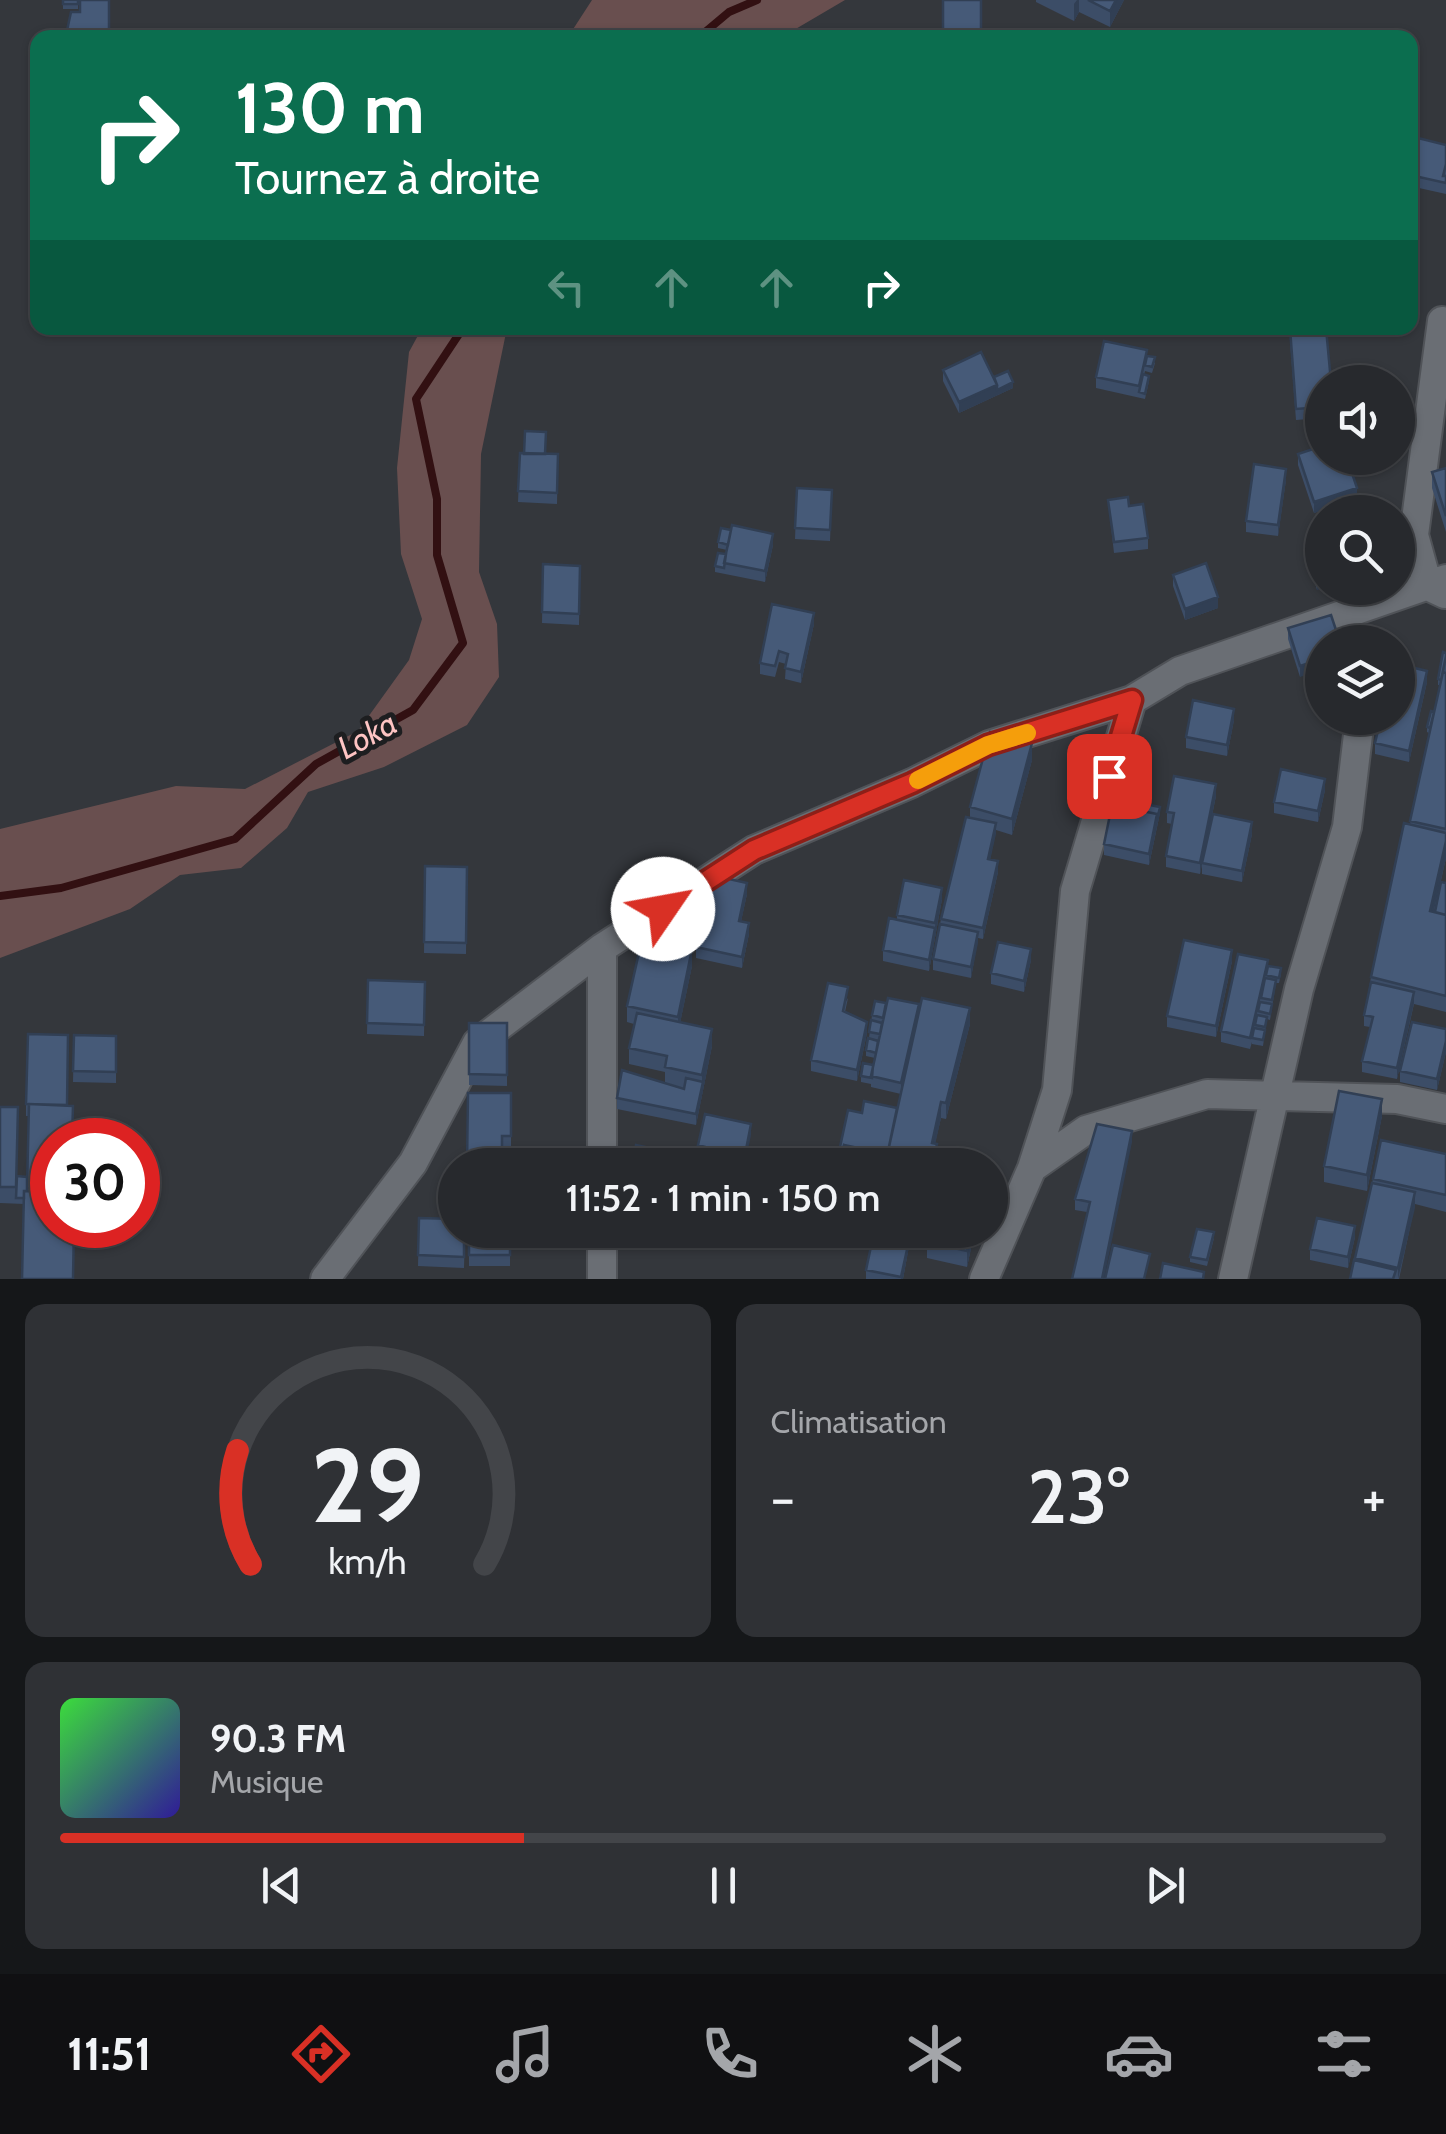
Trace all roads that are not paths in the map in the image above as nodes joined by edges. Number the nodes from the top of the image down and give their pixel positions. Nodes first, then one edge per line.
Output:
1 (1442, 320) dead end
2 (1440, 586) edge
3 (1132, 700) junction
4 (1358, 735) edge
5 (602, 948) junction
6 (1275, 1094) junction
7 (1446, 1108) edge
8 (602, 1148) edge
9 (1032, 1168) junction
10 (602, 1248) edge
11 (325, 1279) edge
12 (602, 1279) edge
13 (984, 1279) edge
14 (1233, 1279) edge

1 - 2 street
2 - 3 street
3 - 5 street
3 - 9 street
4 - 6 street
5 - 8 street
5 - 11 street
6 - 7 street
6 - 9 street
6 - 14 street
9 - 13 street
10 - 12 street

